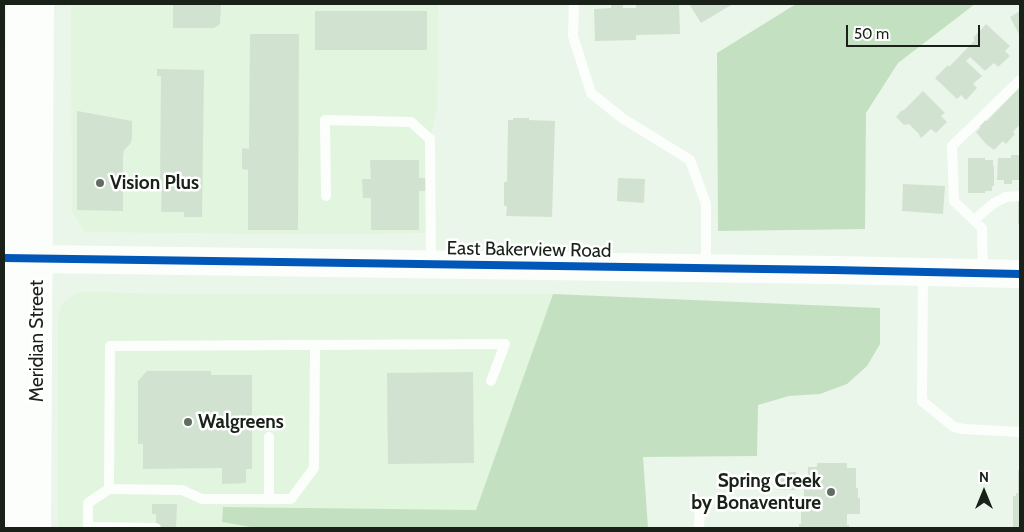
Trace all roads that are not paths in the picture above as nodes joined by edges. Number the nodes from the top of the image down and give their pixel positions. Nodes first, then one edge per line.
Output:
1 (20, 4) edge
2 (40, 4) edge
3 (574, 4) edge
4 (1020, 80) edge
5 (326, 196) dead end
6 (1020, 196) edge
7 (974, 220) junction
8 (37, 259) junction
9 (431, 265) junction
10 (706, 269) junction
11 (923, 272) junction
12 (982, 274) junction
13 (1020, 274) edge
14 (314, 345) junction
15 (491, 381) dead end
16 (1020, 432) edge
17 (268, 437) dead end
18 (109, 489) junction
19 (269, 499) junction
20 (700, 506) dead end
21 (17, 528) edge
22 (37, 528) edge
23 (88, 528) edge
24 (156, 528) edge
25 (699, 528) edge

1 - 21 main road, Meridian Street
2 - 8 main road, Meridian Street
3 - 10 lane
4 - 7 lane
5 - 9 lane
6 - 7 lane
7 - 12 lane
8 - 9 main road, East Bakerview Road
8 - 22 main road, Meridian Street
9 - 10 main road, East Bakerview Road
10 - 11 main road, East Bakerview Road
11 - 12 main road, East Bakerview Road
11 - 16 lane
12 - 13 main road, East Bakerview Road
14 - 15 lane
14 - 18 lane
14 - 19 lane
17 - 19 lane
18 - 19 lane
18 - 23 lane
20 - 25 lane
23 - 24 lane

